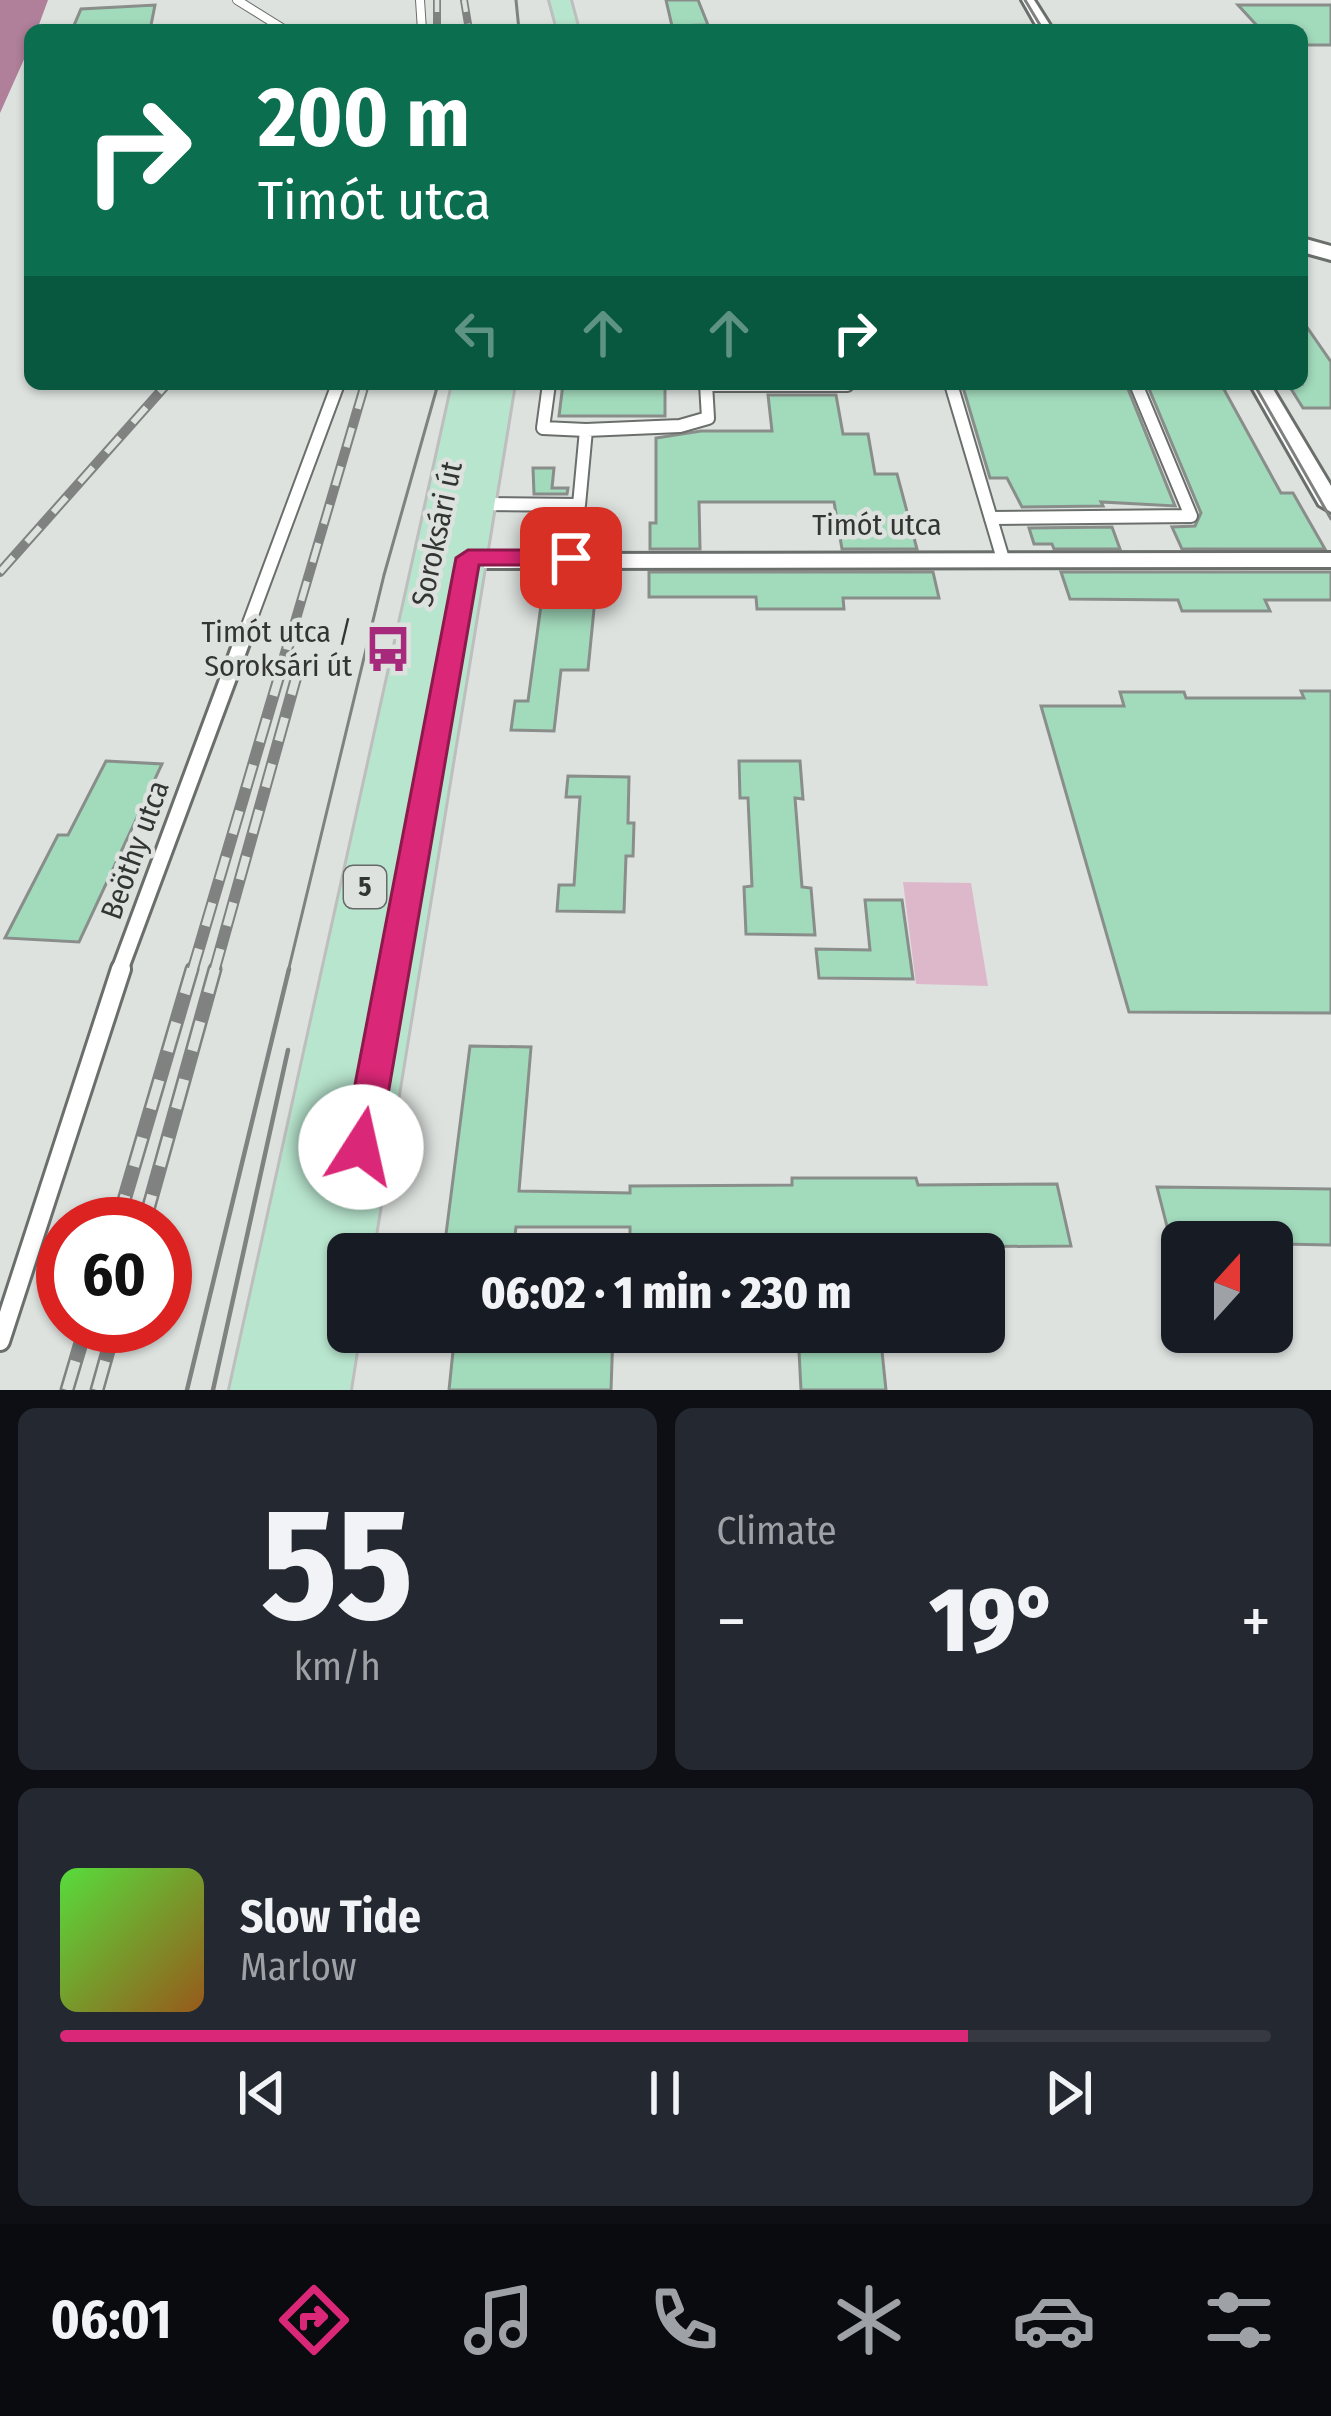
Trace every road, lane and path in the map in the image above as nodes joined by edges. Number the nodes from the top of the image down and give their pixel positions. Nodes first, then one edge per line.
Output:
1 (238, 0) edge
2 (272, 24) edge
3 (336, 390) edge
4 (468, 390) edge
5 (497, 390) edge
6 (548, 390) edge
7 (706, 390) edge
8 (954, 390) edge
9 (1138, 390) edge
10 (1264, 390) edge
11 (586, 430) junction
12 (477, 504) junction
13 (1331, 505) edge
14 (991, 518) junction
15 (1003, 559) junction
16 (1331, 560) edge
17 (448, 567) junction
18 (350, 1233) edge
19 (0, 1341) edge
20 (327, 1353) edge
21 (262, 1390) edge
22 (319, 1390) edge

1 - 2 lane
3 - 19 lane, Beöthy utca
4 - 17 main road, Soroksári út / 5
5 - 12 main road, Soroksári út / 5
6 - 11 lane
7 - 11 lane
8 - 14 lane
9 - 14 lane
10 - 13 street
11 - 12 lane
12 - 17 main road, Soroksári út / 5
14 - 15 lane
15 - 16 street, Timót utca
15 - 17 street, Timót utca
17 - 18 main road, Soroksári út / 5
17 - 21 main road, Soroksári út / 5
20 - 22 main road, Soroksári út / 5

